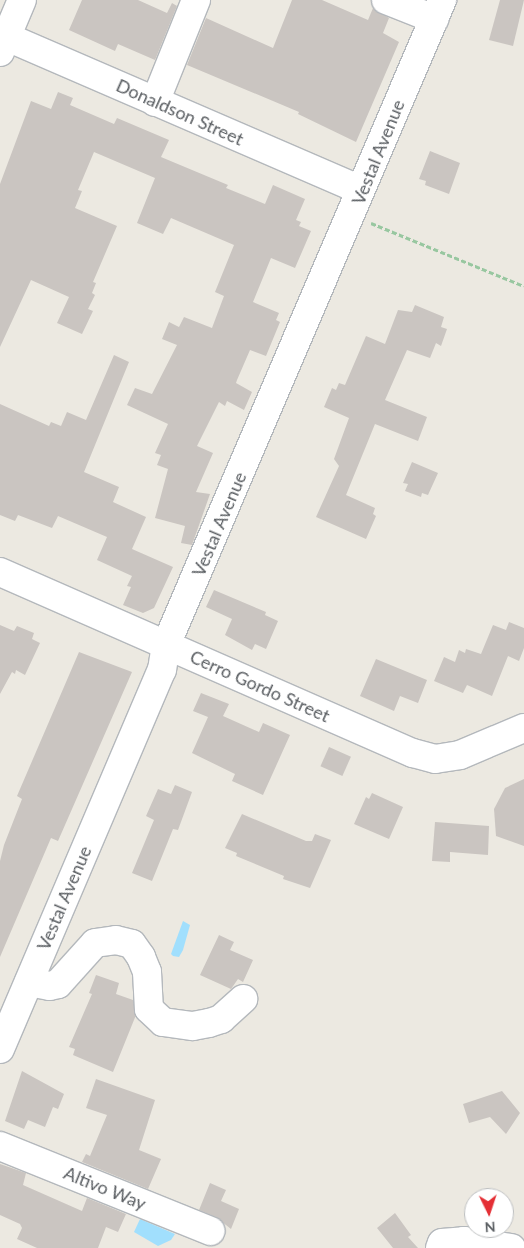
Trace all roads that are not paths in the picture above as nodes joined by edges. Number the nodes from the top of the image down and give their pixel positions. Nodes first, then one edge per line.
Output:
1 (22, 0) edge
2 (196, 0) edge
3 (386, 0) edge
4 (438, 10) edge
5 (2, 41) edge
6 (155, 102) junction
7 (360, 190) junction
8 (0, 572) edge
9 (166, 645) junction
10 (524, 727) edge
11 (29, 982) junction
12 (243, 1000) dead end
13 (0, 1050) edge
14 (0, 1146) edge
15 (210, 1231) dead end
16 (456, 1246) edge
17 (511, 1248) edge

1 - 5 street
2 - 6 street
3 - 4 street
4 - 7 street, Vestal Avenue
5 - 6 street, Donaldson Street
6 - 7 street, Donaldson Street
7 - 9 street, Vestal Avenue
8 - 9 street, Cerro Gordo Street
9 - 10 street, Cerro Gordo Street
9 - 11 street, Vestal Avenue
11 - 12 street
11 - 13 street, Vestal Avenue
14 - 15 street, Altivo Way
16 - 17 street

